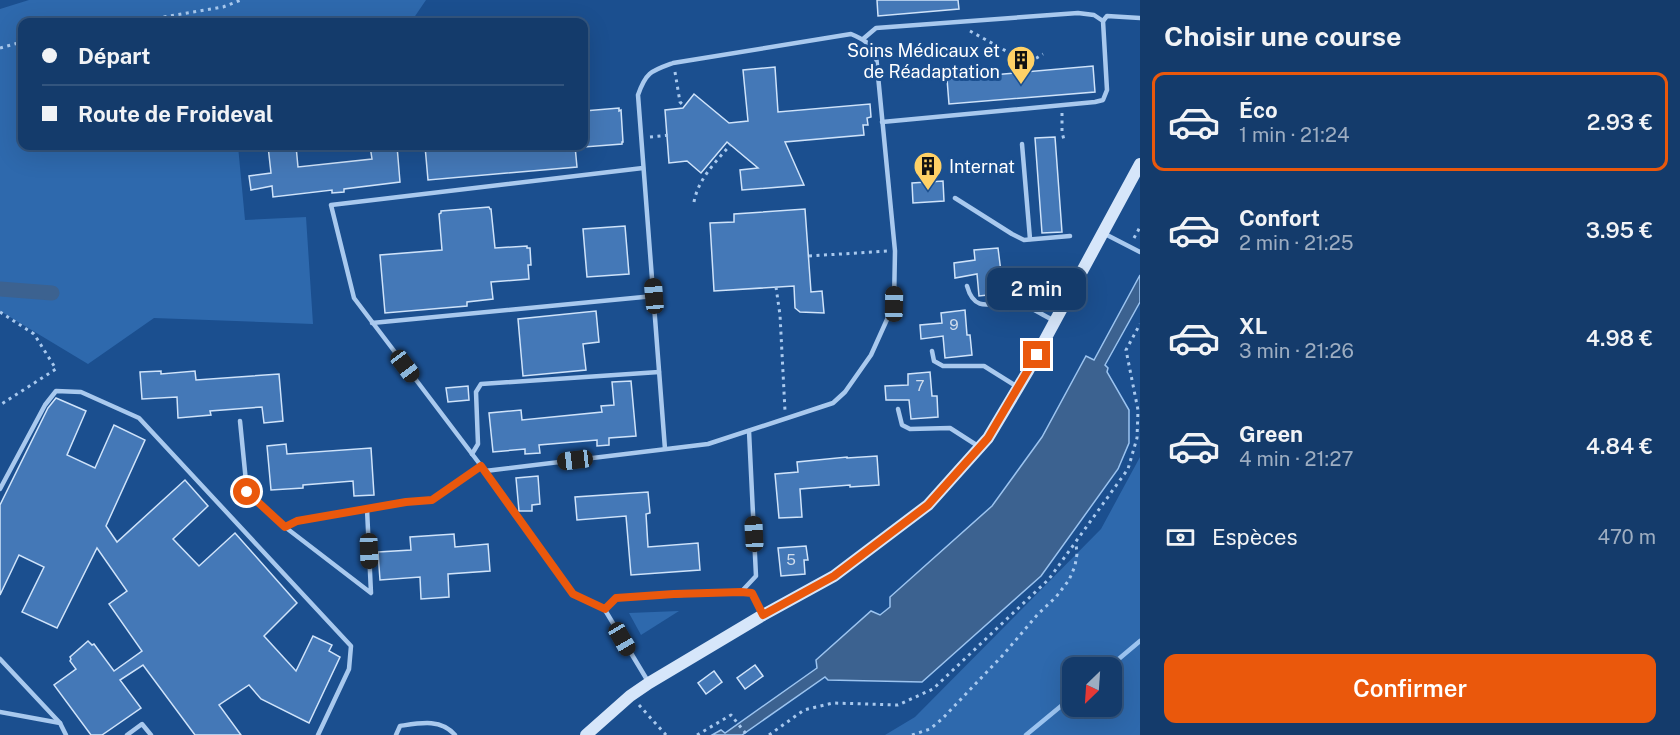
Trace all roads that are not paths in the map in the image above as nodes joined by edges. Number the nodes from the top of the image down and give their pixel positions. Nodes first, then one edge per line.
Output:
1 (1140, 18) edge
2 (1103, 21) junction
3 (863, 39) junction
4 (882, 122) junction
5 (1022, 144) dead end
6 (1140, 164) edge
7 (644, 168) junction
8 (956, 198) dead end
9 (1103, 233) junction
10 (1070, 236) dead end
11 (1030, 239) junction
12 (1140, 252) edge
13 (967, 286) dead end
14 (654, 296) junction
15 (1055, 321) junction
16 (372, 323) junction
17 (932, 351) dead end
18 (659, 372) junction
19 (1018, 388) junction
20 (898, 409) dead end
21 (240, 422) dead end
22 (749, 430) junction
23 (980, 447) junction
24 (665, 449) junction
25 (472, 454) junction
26 (481, 466) junction
27 (485, 471) junction
28 (0, 489) edge
29 (367, 509) junction
30 (285, 527) junction
31 (741, 592) junction
32 (605, 609) junction
33 (763, 615) junction
34 (0, 659) edge
35 (649, 682) junction
36 (0, 712) edge
37 (60, 723) junction
38 (66, 735) edge
39 (127, 735) edge
40 (151, 735) edge
41 (318, 735) edge
42 (396, 735) edge
43 (455, 735) edge
44 (586, 735) edge

1 - 2 lane
2 - 3 lane
2 - 4 lane
3 - 4 lane
3 - 7 lane
4 - 22 lane
5 - 11 lane
6 - 9 street
7 - 14 lane
7 - 16 lane
8 - 11 lane
9 - 12 lane
9 - 15 street
10 - 11 lane
13 - 15 lane
14 - 16 lane
14 - 18 lane
15 - 19 street
16 - 25 lane
17 - 19 lane
18 - 24 lane
18 - 25 lane
19 - 23 street
20 - 23 lane
21 - 30 lane
22 - 24 lane
22 - 31 lane
23 - 33 street
24 - 27 lane
25 - 26 lane
26 - 27 lane
26 - 29 lane
27 - 32 lane
28 - 41 lane
29 - 30 lane
29 - 30 lane
31 - 32 lane
31 - 33 lane
32 - 35 lane
33 - 35 street
34 - 37 lane
35 - 44 street
36 - 37 lane
37 - 38 lane
39 - 40 lane
42 - 43 lane

